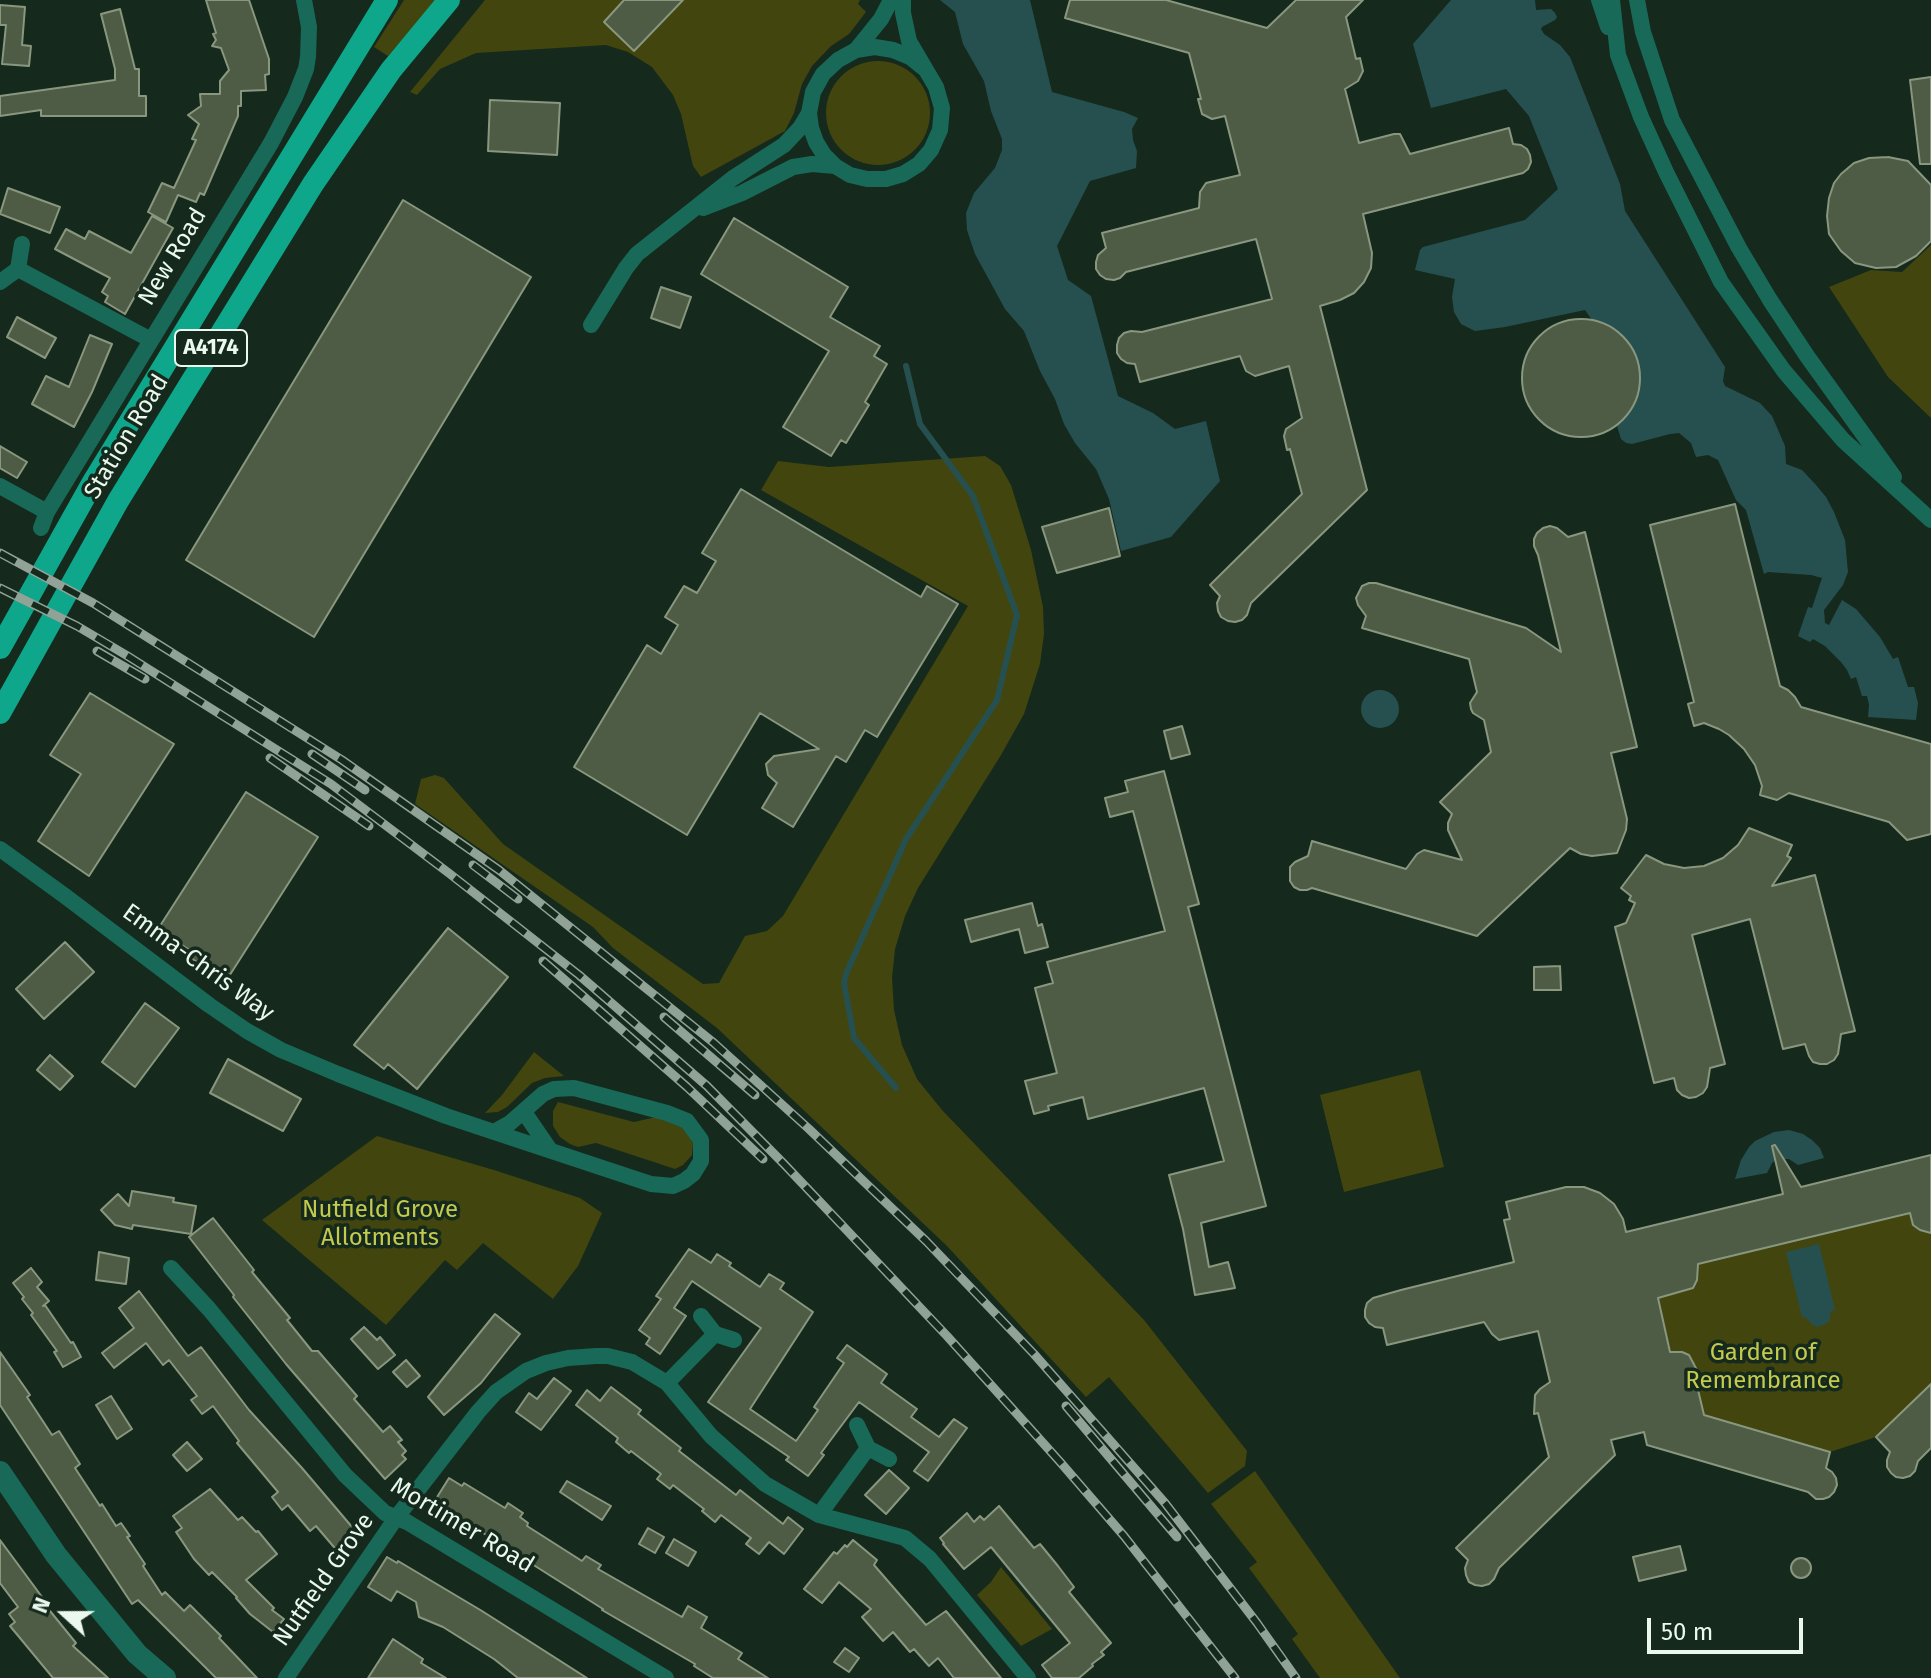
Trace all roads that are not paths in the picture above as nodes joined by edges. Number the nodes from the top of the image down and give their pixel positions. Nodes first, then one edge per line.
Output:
1 (304, 0) edge
2 (387, 0) edge
3 (449, 0) edge
4 (891, 0) edge
5 (903, 0) edge
6 (1599, 0) edge
7 (1612, 0) edge
8 (1637, 0) edge
9 (856, 50) junction
10 (1618, 55) junction
11 (925, 69) junction
12 (809, 113) junction
13 (835, 166) junction
14 (691, 212) junction
15 (22, 244) dead end
16 (18, 269) junction
17 (0, 282) edge
18 (591, 325) dead end
19 (151, 340) junction
20 (0, 486) edge
21 (1918, 508) junction
22 (1931, 520) edge
23 (0, 648) edge
24 (0, 713) edge
25 (0, 849) edge
26 (0, 859) edge
27 (20, 864) junction
28 (524, 1112) junction
29 (494, 1132) junction
30 (550, 1150) junction
31 (171, 1268) dead end
32 (701, 1316) dead end
33 (715, 1334) junction
34 (734, 1340) dead end
35 (667, 1383) junction
36 (857, 1425) dead end
37 (868, 1448) junction
38 (889, 1459) dead end
39 (0, 1472) edge
40 (819, 1515) junction
41 (396, 1518) junction
42 (165, 1678) edge
43 (286, 1678) edge
44 (666, 1678) edge
45 (1028, 1678) edge

1 - 19 street, New Road
2 - 23 main road, Station Road / A4174
3 - 24 main road, Station Road / A4174
4 - 9 street
5 - 11 street
6 - 10 street
7 - 10 street
8 - 21 street
9 - 11 street
9 - 12 street
10 - 21 street
11 - 13 street
12 - 13 street
12 - 14 street
13 - 14 street
14 - 18 street
15 - 16 street
16 - 17 street
16 - 19 street
19 - 20 street, New Road
21 - 22 street
25 - 27 street, Emma-Chris Way
26 - 27 street, Emma-Chris Way
27 - 29 street, Emma-Chris Way
28 - 29 street, Emma-Chris Way
28 - 30 street
28 - 30 street, Emma-Chris Way
29 - 30 street, Emma-Chris Way
31 - 41 street, Mortimer Road
32 - 33 street
33 - 34 street
33 - 35 street
35 - 40 street, Nutfield Grove
35 - 41 street, Nutfield Grove
36 - 37 street
37 - 38 street
37 - 40 street
39 - 42 street
40 - 45 street, Nutfield Grove
41 - 43 street, Nutfield Grove
41 - 44 street, Mortimer Road

